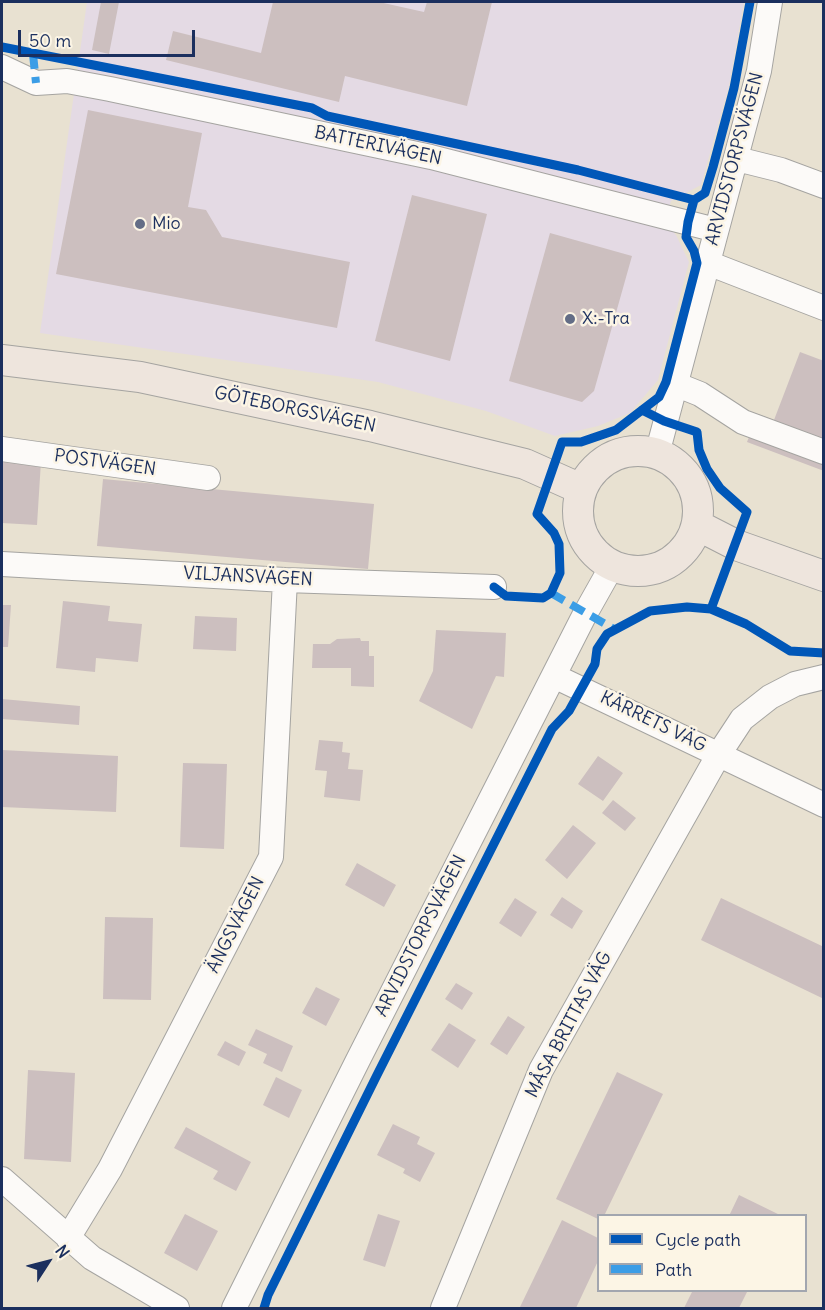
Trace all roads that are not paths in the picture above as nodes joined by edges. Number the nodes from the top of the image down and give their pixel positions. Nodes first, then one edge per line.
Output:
1 (770, 2) edge
2 (2, 67) edge
3 (736, 159) junction
4 (824, 186) edge
5 (716, 230) junction
6 (708, 263) junction
7 (824, 308) edge
8 (2, 360) edge
9 (675, 384) junction
10 (2, 449) edge
11 (824, 452) edge
12 (657, 454) junction
13 (208, 478) dead end
14 (581, 489) junction
15 (697, 525) junction
16 (2, 564) edge
17 (612, 566) junction
18 (824, 576) edge
19 (285, 580) junction
20 (494, 587) dead end
21 (555, 676) junction
22 (824, 677) edge
23 (719, 754) junction
24 (824, 805) edge
25 (2, 1179) edge
26 (68, 1238) junction
27 (177, 1308) edge
28 (234, 1308) edge
29 (443, 1308) edge

1 - 3 street, ARVIDSTORPSVÄGEN
2 - 5 street, BATTERIVÄGEN
3 - 4 street
3 - 5 street, ARVIDSTORPSVÄGEN
5 - 6 street, ARVIDSTORPSVÄGEN
6 - 7 street
6 - 9 street, ARVIDSTORPSVÄGEN
8 - 14 main road, GÖTEBORGSVÄGEN
9 - 11 street
9 - 12 street, ARVIDSTORPSVÄGEN
10 - 13 street, POSTVÄGEN
12 - 14 main road
12 - 15 main road
14 - 17 main road
15 - 17 main road
15 - 18 main road
16 - 19 street, VILJANSVÄGEN
17 - 21 street, ARVIDSTORPSVÄGEN
19 - 20 street, VILJANSVÄGEN
19 - 26 street, ÄNGSVÄGEN
21 - 23 street, KÄRRETS VÄG
21 - 28 street, ARVIDSTORPSVÄGEN
22 - 23 street, KÄRRETS VÄG
23 - 24 street, KÄRRETS VÄG
23 - 29 street, MÅSA BRITTAS VÄG
25 - 26 street
26 - 27 street

